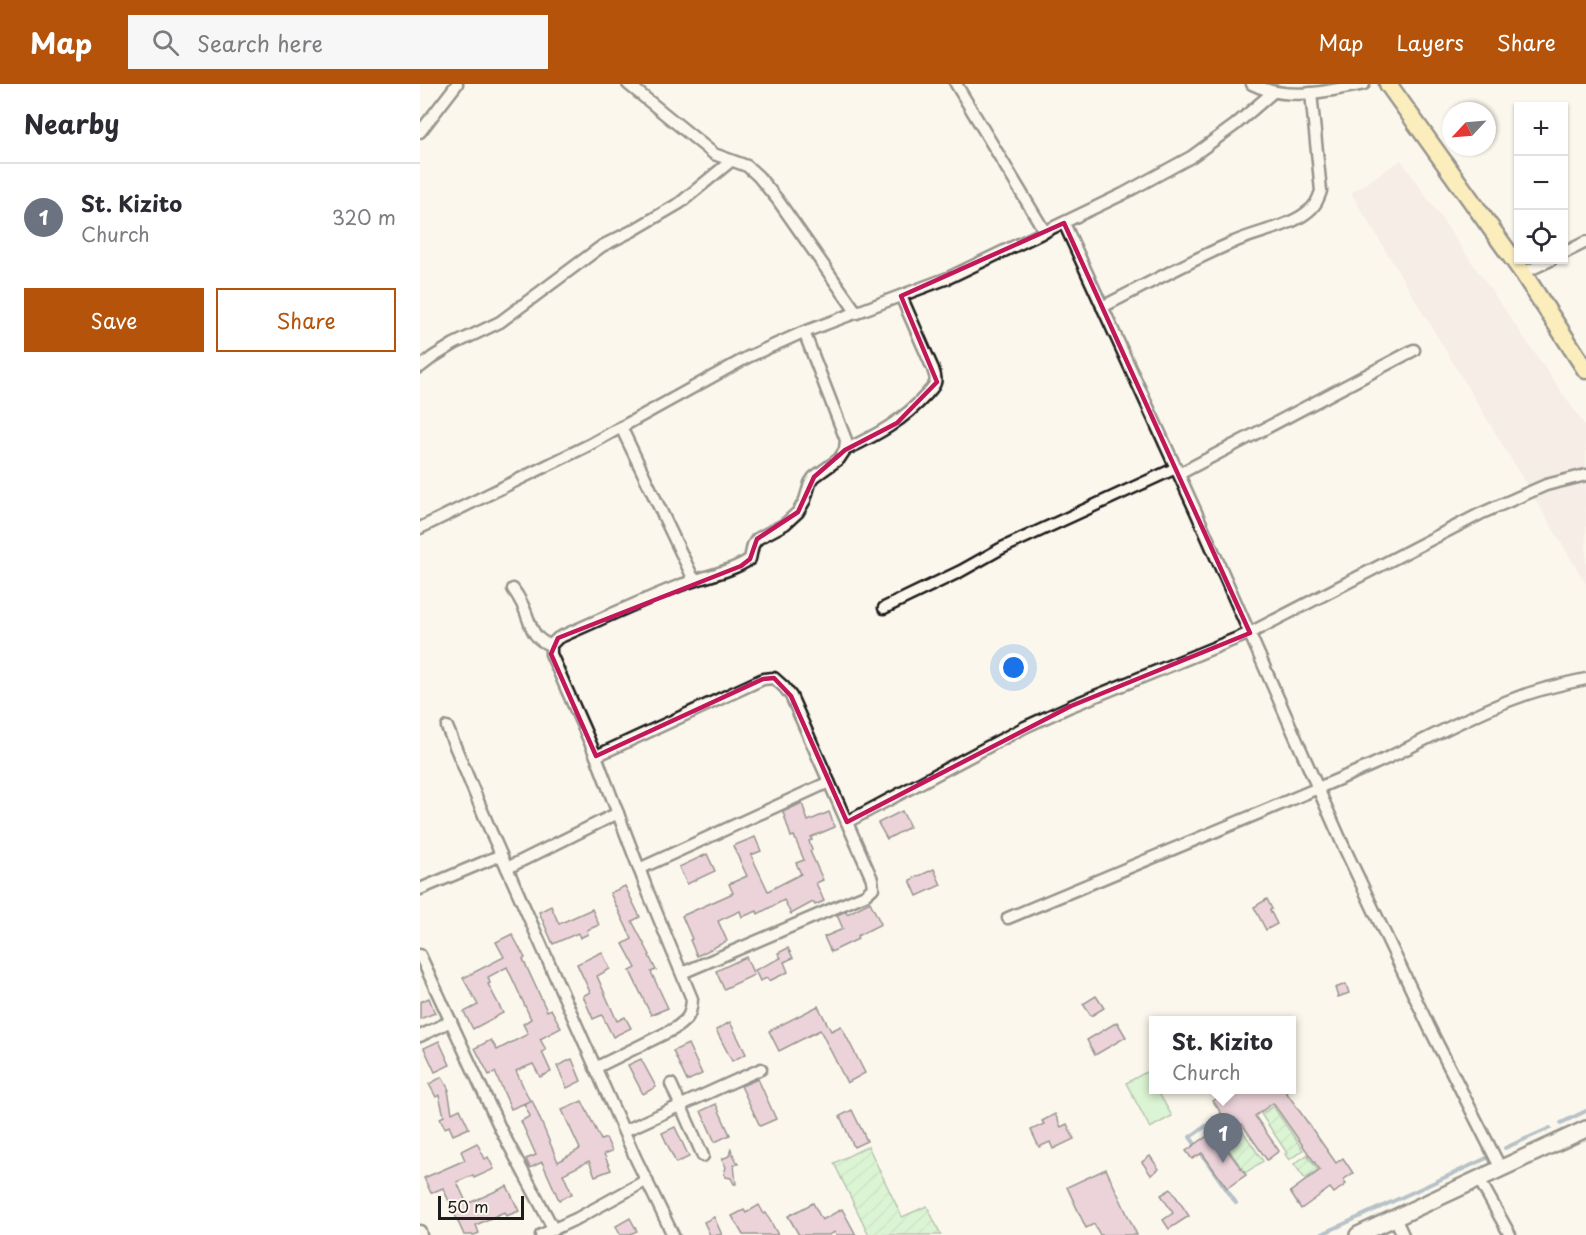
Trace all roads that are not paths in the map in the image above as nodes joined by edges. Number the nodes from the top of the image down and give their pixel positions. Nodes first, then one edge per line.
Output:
1 (457, 84) edge
2 (628, 84) edge
3 (956, 84) edge
4 (1252, 84) edge
5 (1364, 84) edge
6 (1388, 84) edge
7 (1272, 93) junction
8 (1311, 93) junction
9 (420, 132) edge
10 (731, 161) junction
11 (1064, 223) junction
12 (1045, 232) junction
13 (1586, 242) edge
14 (1568, 251) edge
15 (1542, 264) edge
16 (1523, 273) junction
17 (901, 296) junction
18 (1102, 307) junction
19 (857, 313) junction
20 (804, 332) junction
21 (1414, 350) dead end
22 (420, 367) edge
23 (1586, 370) edge
24 (621, 427) junction
25 (845, 450) junction
26 (1177, 471) junction
27 (1586, 475) edge
28 (420, 528) edge
29 (694, 580) junction
30 (513, 589) dead end
31 (884, 608) dead end
32 (1250, 633) junction
33 (551, 645) junction
34 (1586, 679) edge
35 (447, 727) dead end
36 (596, 756) junction
37 (829, 783) junction
38 (1317, 788) junction
39 (618, 813) junction
40 (847, 822) junction
41 (501, 855) junction
42 (507, 868) junction
43 (639, 869) junction
44 (420, 889) edge
45 (1008, 918) dead end
46 (420, 955) edge
47 (682, 973) junction
48 (451, 1021) junction
49 (420, 1036) edge
50 (596, 1068) junction
51 (761, 1069) dead end
52 (670, 1084) dead end
53 (681, 1106) junction
54 (624, 1131) junction
55 (1585, 1132) edge
56 (703, 1156) dead end
57 (1501, 1169) junction
58 (1479, 1179) junction
59 (647, 1180) junction
60 (1395, 1218) junction
61 (554, 1230) junction
62 (541, 1235) edge
63 (673, 1235) edge
64 (1358, 1235) edge
65 (1403, 1235) edge
66 (1510, 1235) edge

1 - 9 street
2 - 10 street
3 - 12 street
4 - 7 street
5 - 8 street
6 - 16 highway
7 - 8 street
7 - 11 street
8 - 18 street
10 - 19 street
10 - 22 street
11 - 12 street
11 - 18 street
12 - 17 street
13 - 14 street
15 - 16 street
16 - 23 highway
17 - 19 street
17 - 25 street
18 - 26 street
19 - 20 street
20 - 24 street
20 - 25 street
21 - 26 street
24 - 28 street
24 - 29 street
25 - 29 street
26 - 31 street
26 - 32 street
27 - 32 street
29 - 33 street
30 - 33 street
32 - 38 street
32 - 40 street
33 - 36 street
34 - 38 street
35 - 41 street
36 - 37 street
36 - 39 street
37 - 40 street
37 - 43 street
38 - 45 street
38 - 57 street
39 - 42 street
39 - 43 street
40 - 47 street
41 - 42 street
41 - 44 street
42 - 50 street
43 - 47 street
46 - 48 street
47 - 50 street
48 - 49 street
48 - 61 street
50 - 54 street
51 - 53 street
52 - 53 street
53 - 54 street
53 - 56 street
54 - 59 street
55 - 57 main road
57 - 58 main road
58 - 60 main road
58 - 66 street
59 - 61 street
59 - 63 street
60 - 64 main road
60 - 65 street
61 - 62 street

